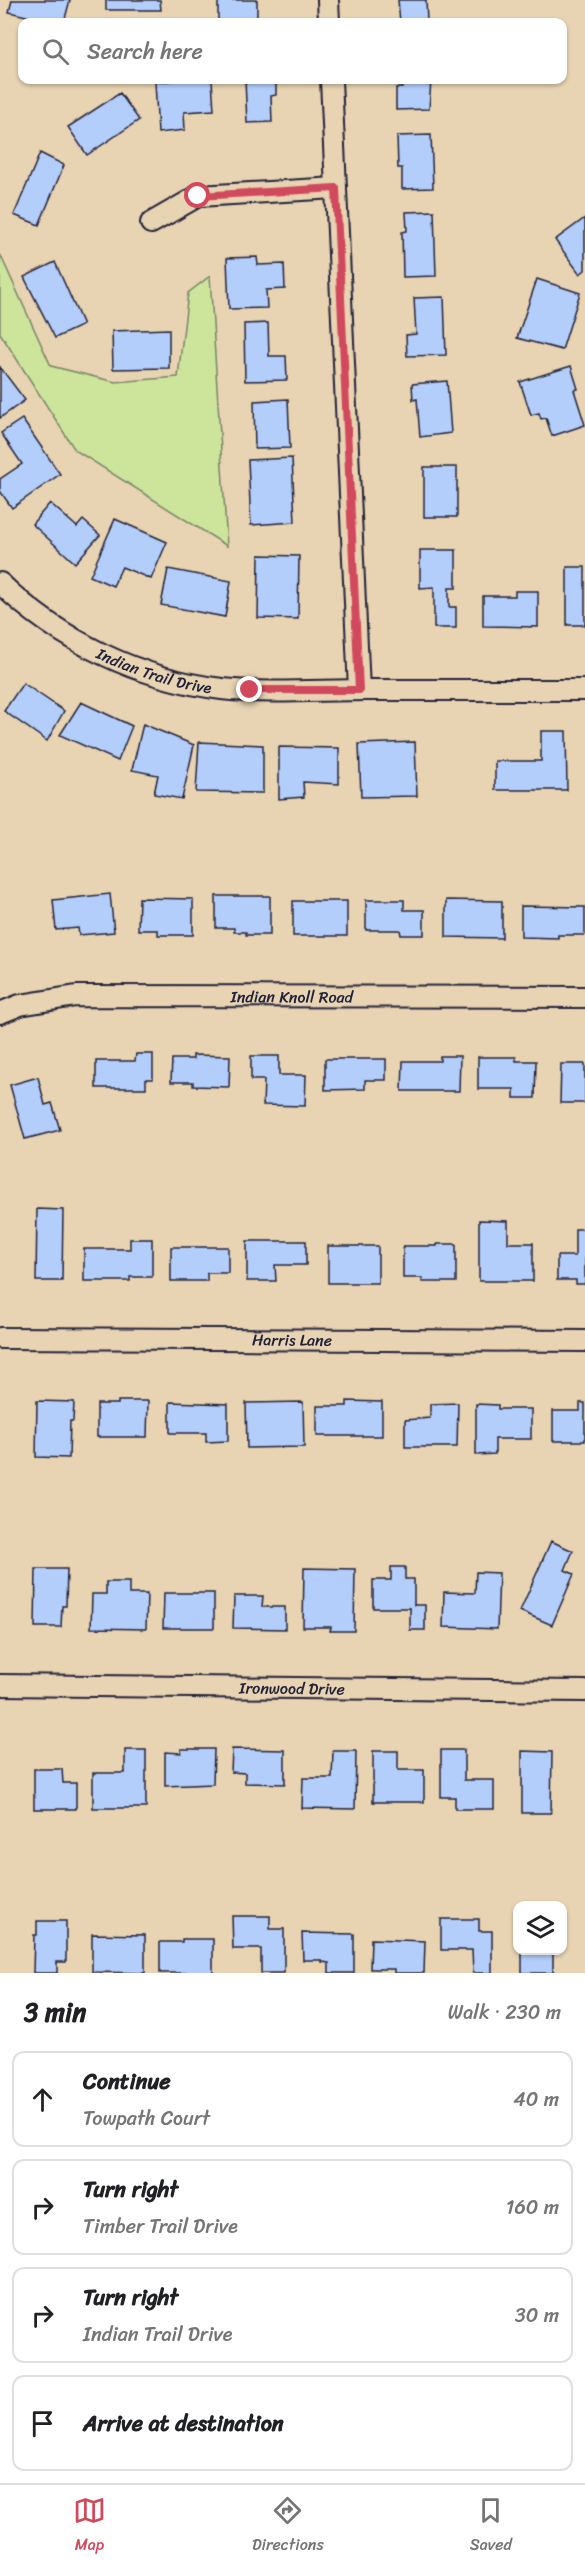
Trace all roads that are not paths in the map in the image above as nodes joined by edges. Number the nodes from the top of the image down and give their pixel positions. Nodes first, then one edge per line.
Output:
1 (328, 0) edge
2 (329, 18) edge
3 (331, 84) edge
4 (336, 188) junction
5 (151, 223) dead end
6 (0, 583) edge
7 (359, 690) junction
8 (585, 690) edge
9 (585, 997) edge
10 (0, 1013) edge
11 (0, 1338) edge
12 (585, 1341) edge
13 (0, 1686) edge
14 (585, 1691) edge

1 - 2 street
3 - 4 street
4 - 5 street
4 - 7 street
6 - 7 street, Indian Trail Drive
7 - 8 street, Indian Trail Drive
9 - 10 street, Indian Knoll Road
11 - 12 street, Harris Lane
13 - 14 street, Ironwood Drive

